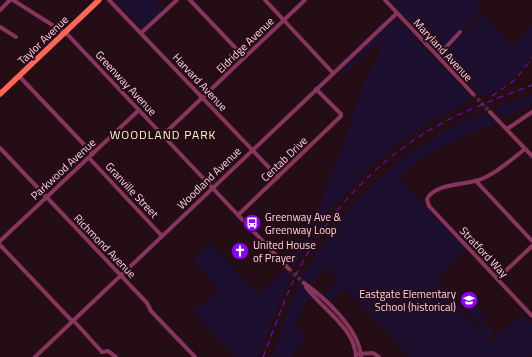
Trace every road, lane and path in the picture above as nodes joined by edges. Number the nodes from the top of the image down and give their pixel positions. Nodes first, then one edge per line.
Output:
1 (12, 0) edge
2 (99, 0) edge
3 (109, 0) edge
4 (177, 0) edge
5 (190, 0) edge
6 (265, 0) edge
7 (305, 0) edge
8 (385, 0) edge
9 (0, 10) edge
10 (397, 13) junction
11 (284, 20) junction
12 (0, 27) edge
13 (65, 32) junction
14 (460, 32) dead end
15 (141, 33) junction
16 (16, 37) dead end
17 (438, 56) junction
18 (244, 57) junction
19 (333, 73) junction
20 (19, 76) junction
21 (316, 89) junction
22 (0, 94) edge
23 (473, 94) tunnel mouth
24 (202, 98) junction
25 (139, 110) junction
26 (490, 112) tunnel mouth
27 (532, 112) edge
28 (507, 129) junction
29 (163, 135) junction
30 (0, 148) edge
31 (525, 149) junction
32 (252, 150) junction
33 (93, 154) junction
34 (532, 156) edge
35 (89, 158) junction
36 (278, 177) junction
37 (476, 181) junction
38 (213, 188) junction
39 (46, 197) junction
40 (238, 215) junction
41 (162, 236) junction
42 (0, 241) edge
43 (532, 241) edge
44 (0, 245) edge
45 (532, 246) edge
46 (289, 269) tunnel mouth
47 (121, 275) junction
48 (497, 279) junction
49 (532, 316) edge
50 (73, 321) junction
51 (102, 352) junction
52 (361, 355) edge
53 (356, 356) edge
54 (35, 357) edge
55 (100, 357) edge
56 (116, 357) edge
57 (195, 357) edge
58 (379, 357) edge

1 - 9 street
1 - 13 street, Greenway Avenue
2 - 13 main road, Taylor Avenue
3 - 15 street, Harvard Avenue
4 - 15 street
5 - 18 street
6 - 11 street
7 - 11 street, Eldridge Avenue
8 - 10 street, Maryland Avenue
10 - 17 street, Maryland Avenue
10 - 19 street, Woodland Avenue
11 - 18 street, Eldridge Avenue
11 - 19 street
12 - 16 street
13 - 20 main road, Taylor Avenue
13 - 25 street, Greenway Avenue
14 - 17 street
15 - 24 street, Harvard Avenue
17 - 23 street, Maryland Avenue
18 - 24 street, Eldridge Avenue
19 - 21 street, Woodland Avenue
20 - 22 main road, Taylor Avenue
20 - 33 street
21 - 32 street, Woodland Avenue
21 - 36 street, Centab Drive
24 - 29 street, Eldridge Avenue
24 - 32 street, Harvard Avenue
25 - 29 street, Greenway Avenue
25 - 33 street, Parkwood Avenue
26 - 28 street
27 - 28 street
28 - 31 street
29 - 38 street, Greenway Avenue
30 - 39 street, Richmond Avenue
31 - 34 street
31 - 37 street
32 - 36 street, Harvard Avenue
32 - 38 street, Woodland Avenue
33 - 35 street, Parkwood Avenue
35 - 39 street, Parkwood Avenue
35 - 41 street, Granville Street
36 - 40 street, Centab Drive
37 - 43 street
37 - 48 street, Stratford Way
38 - 40 street, Greenway Avenue
38 - 41 street, Woodland Avenue
39 - 42 street, Parkwood Avenue
39 - 47 street, Richmond Avenue
40 - 46 street, Greenway Avenue
41 - 47 street, Woodland Avenue
44 - 50 street
45 - 48 street
47 - 50 street, Woodland Avenue
47 - 57 street, Richmond Avenue
48 - 49 street, Stratford Way
50 - 51 street
50 - 54 street, Woodland Avenue
51 - 55 street
51 - 56 street
52 - 53 street
52 - 53 street
52 - 58 street

